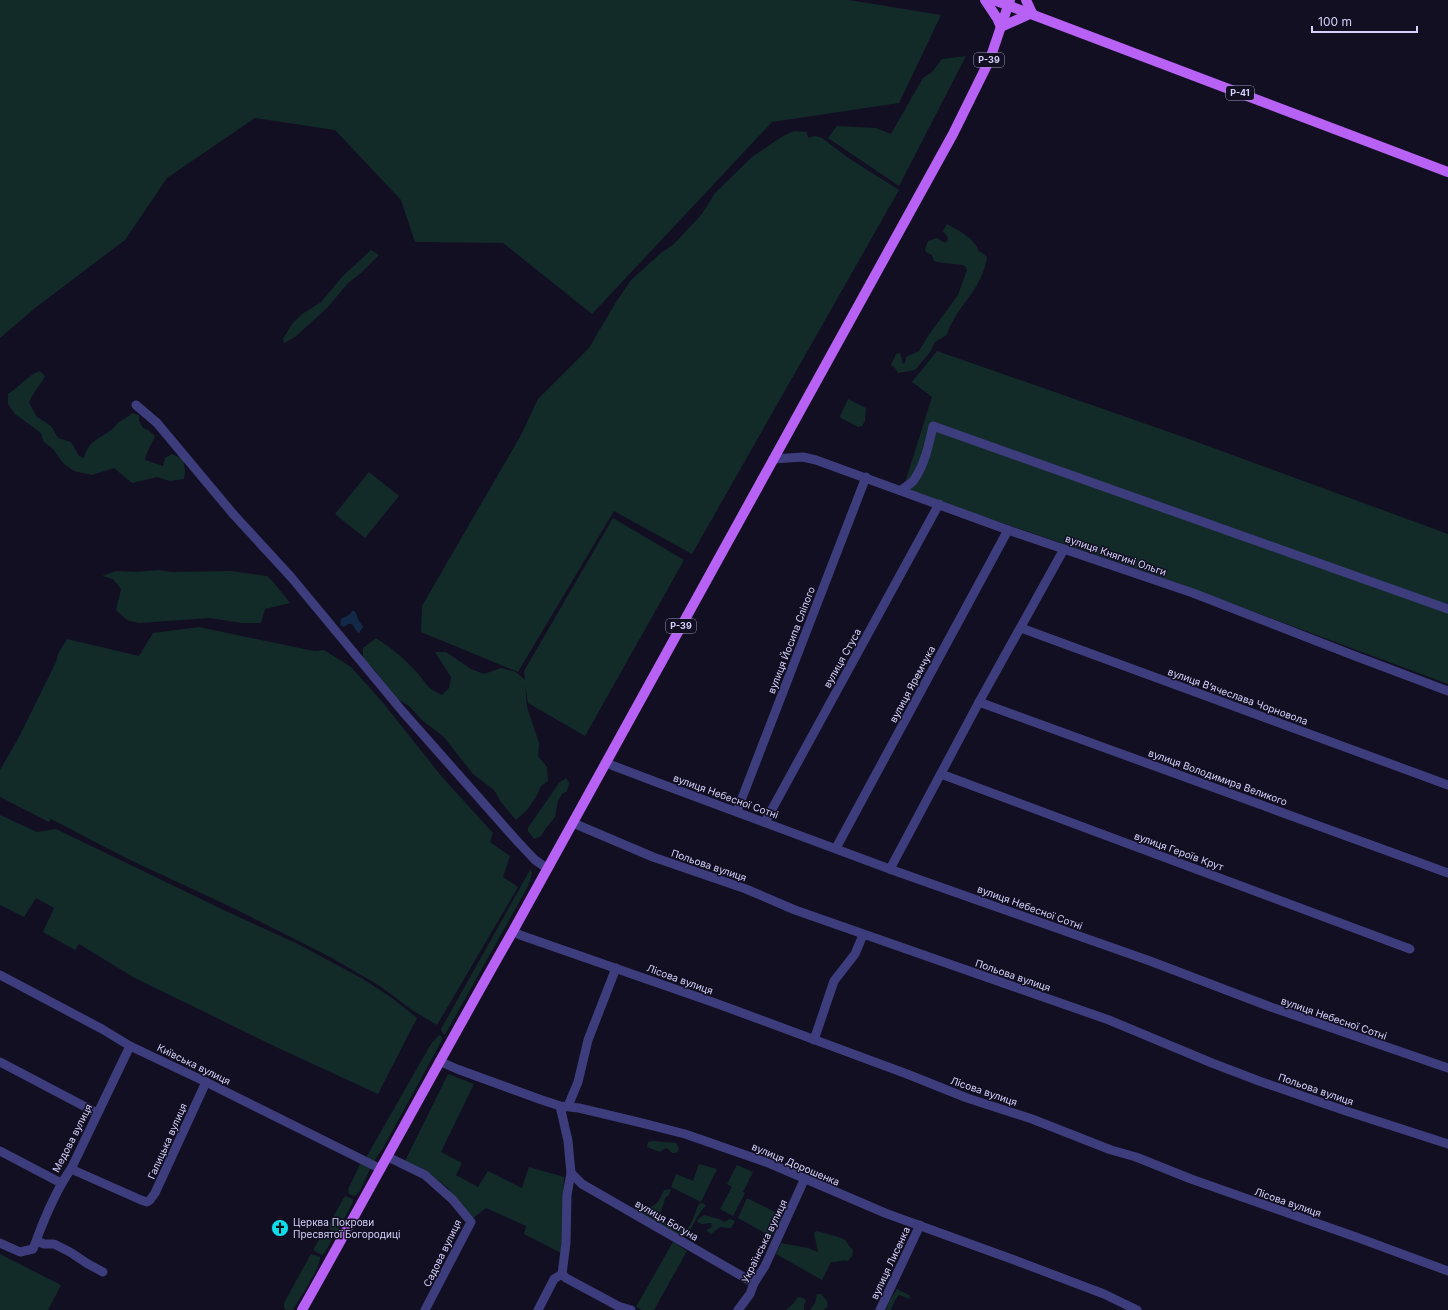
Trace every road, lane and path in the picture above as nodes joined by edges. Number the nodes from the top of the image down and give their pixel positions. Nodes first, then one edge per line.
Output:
1 (985, 0) edge
2 (994, 0) edge
3 (1026, 0) edge
4 (1009, 2) edge
5 (1032, 14) junction
6 (1001, 28) junction
7 (1448, 172) edge
8 (136, 405) dead end
9 (773, 459) junction
10 (866, 477) junction
11 (902, 490) junction
12 (939, 504) junction
13 (1008, 530) junction
14 (1064, 549) junction
15 (1448, 609) edge
16 (1021, 628) junction
17 (1448, 691) edge
18 (980, 702) junction
19 (606, 763) junction
20 (941, 774) junction
21 (1448, 785) edge
22 (737, 811) junction
23 (766, 822) junction
24 (573, 823) junction
25 (836, 848) junction
26 (548, 869) junction
27 (890, 869) junction
28 (1448, 873) edge
29 (513, 931) junction
30 (862, 935) junction
31 (1410, 950) dead end
32 (616, 968) junction
33 (0, 975) edge
34 (814, 1040) junction
35 (130, 1046) junction
36 (439, 1061) junction
37 (0, 1062) edge
38 (1448, 1068) edge
39 (206, 1082) junction
40 (564, 1106) junction
41 (97, 1113) junction
42 (1448, 1144) edge
43 (0, 1151) edge
44 (387, 1158) junction
45 (71, 1169) junction
46 (381, 1169) junction
47 (571, 1173) junction
48 (805, 1178) junction
49 (61, 1183) junction
50 (920, 1225) junction
51 (37, 1241) junction
52 (0, 1243) edge
53 (1448, 1271) edge
54 (103, 1272) dead end
55 (562, 1274) junction
56 (754, 1283) junction
57 (618, 1308) edge
58 (302, 1310) edge
59 (425, 1310) edge
60 (538, 1310) edge
61 (631, 1310) edge
62 (738, 1310) edge
63 (880, 1310) edge
64 (1137, 1310) edge

1 - 6 main road
2 - 4 main road, Р-41
3 - 5 main road
4 - 5 main road, Р-41
4 - 6 main road, Р-39
5 - 6 main road
5 - 7 main road, Р-41
6 - 9 main road, Р-39
8 - 26 street
9 - 10 street, вулиця Княгині Ольги
9 - 19 main road, Р-39
10 - 11 street, вулиця Княгині Ольги
10 - 22 street, вулиця Йосипа Сліпого
11 - 12 street, вулиця Княгині Ольги
11 - 15 street
12 - 13 street, вулиця Княгині Ольги
12 - 23 street, вулиця Стуса
13 - 14 street, вулиця Княгині Ольги
13 - 25 street, вулиця Яремчука
14 - 16 street
14 - 17 street, вулиця Княгині Ольги
16 - 18 street
16 - 21 street, вулиця Вʼячеслава Чорновола
18 - 20 street
18 - 28 street, вулиця Володимира Великого
19 - 22 street, вулиця Небесної Сотні
19 - 24 main road, Р-39
20 - 27 street
20 - 31 street, вулиця Героїв Крут
22 - 23 street, вулиця Небесної Сотні
23 - 25 street, вулиця Небесної Сотні
24 - 26 main road, Р-39
24 - 30 street, Польова вулиця
25 - 27 street, вулиця Небесної Сотні
26 - 29 main road, Р-39
27 - 38 street, вулиця Небесної Сотні
29 - 32 street, Лісова вулиця
29 - 36 main road, Р-39
30 - 34 street
30 - 42 street, Польова вулиця
32 - 34 street, Лісова вулиця
32 - 40 street
33 - 35 street, Київська вулиця
34 - 53 street, Лісова вулиця
35 - 39 street, Київська вулиця
35 - 41 street, Медова вулиця
36 - 40 street, вулиця Дорошенка
36 - 44 main road, Р-39
37 - 41 street
39 - 45 street, Галицька вулиця
39 - 46 street, Київська вулиця
40 - 47 street
40 - 48 street, вулиця Дорошенка
41 - 45 street, Медова вулиця
43 - 49 street
44 - 46 main road, Р-39
44 - 59 street, Садова вулиця
45 - 49 street, Медова вулиця
46 - 58 main road, Р-39
47 - 55 street
47 - 56 street, вулиця Богуна
48 - 50 street, вулиця Дорошенка
48 - 56 street, Українська вулиця
49 - 51 street, Медова вулиця
50 - 63 street, вулиця Лисенка
50 - 64 street, вулиця Дорошенка
51 - 52 street
51 - 54 street
55 - 57 street
55 - 60 street
56 - 62 street, Українська вулиця
57 - 61 street

